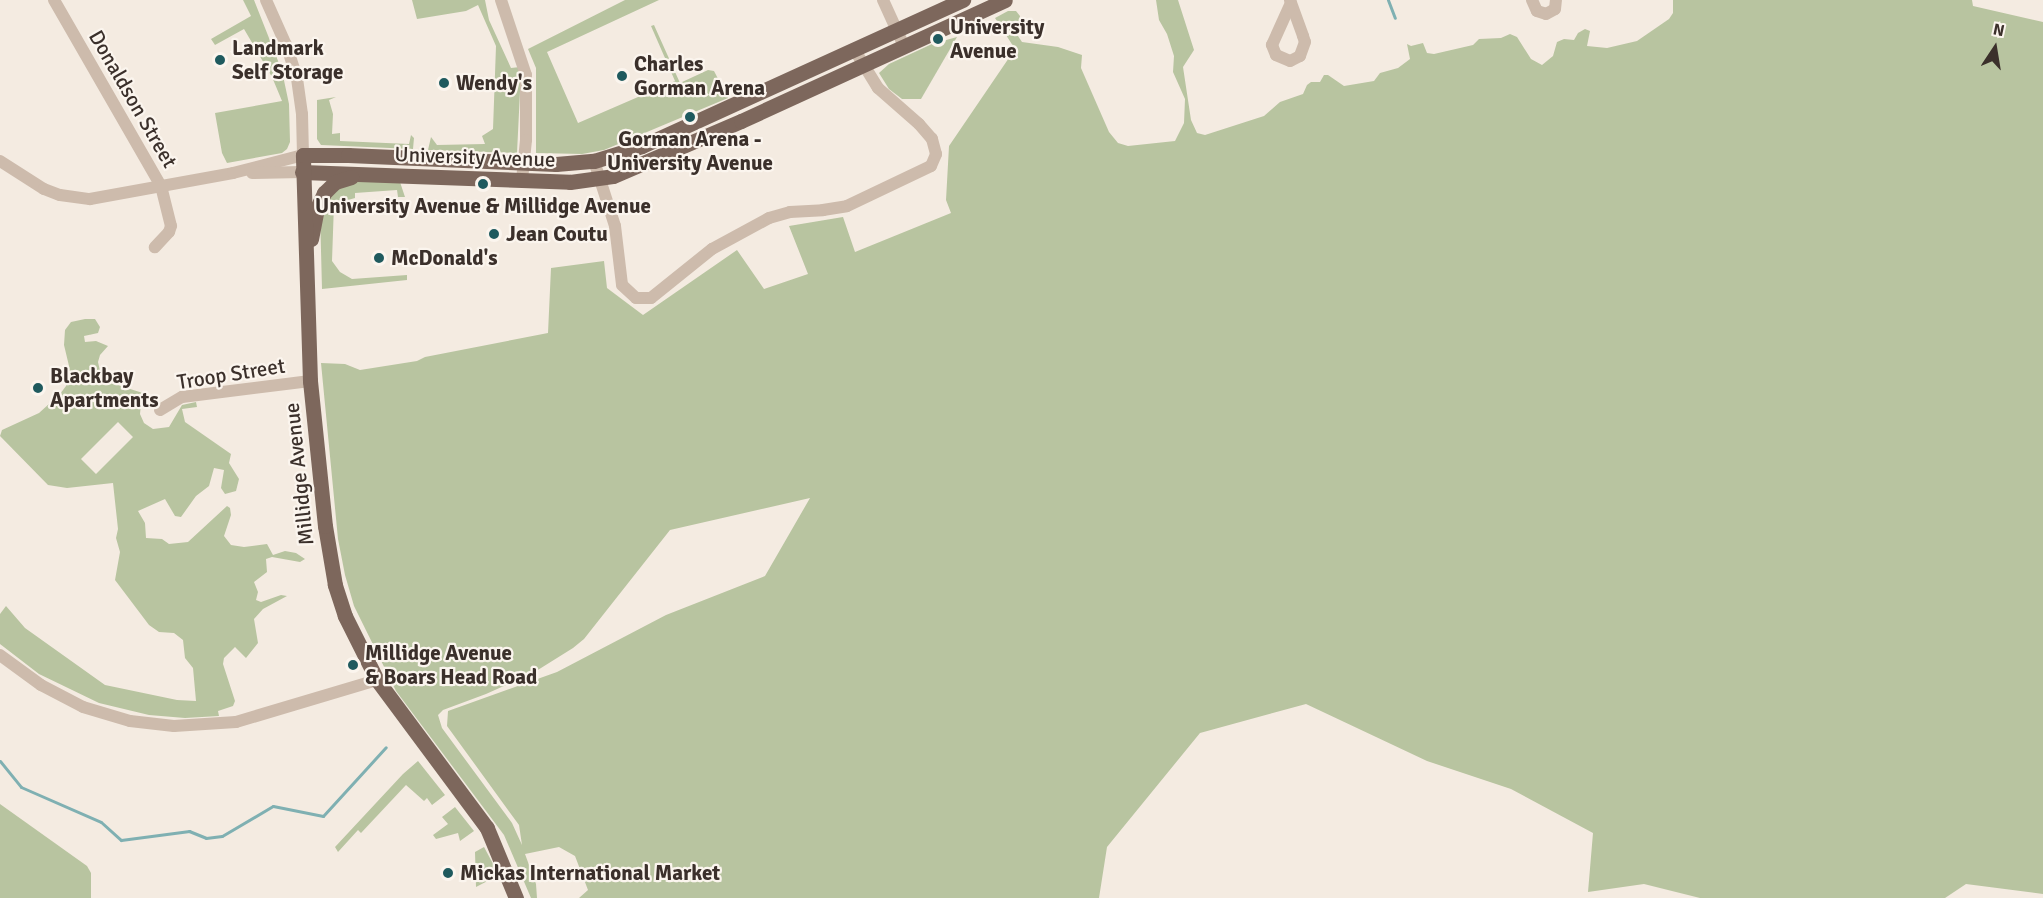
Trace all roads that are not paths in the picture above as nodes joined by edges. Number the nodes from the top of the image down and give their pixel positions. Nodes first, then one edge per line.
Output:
1 (54, 0) edge
2 (266, 0) edge
3 (501, 0) edge
4 (883, 0) edge
5 (963, 0) edge
6 (1005, 0) edge
7 (1532, 0) edge
8 (1556, 0) edge
9 (896, 29) junction
10 (904, 46) junction
11 (854, 49) junction
12 (864, 66) junction
13 (303, 155) junction
14 (0, 161) edge
15 (594, 161) junction
16 (524, 162) junction
17 (302, 172) junction
18 (233, 173) junction
19 (361, 174) junction
20 (598, 179) junction
21 (522, 180) junction
22 (161, 186) junction
23 (155, 247) dead end
24 (305, 281) junction
25 (310, 381) junction
26 (160, 410) dead end
27 (0, 655) edge
28 (377, 680) junction
29 (516, 898) edge

1 - 22 street, Donaldson Street
2 - 13 street, Millidge Avenue
3 - 16 street
4 - 9 street
5 - 9 main road, University Avenue
6 - 10 main road, University Avenue
7 - 8 street
9 - 10 street
9 - 11 main road, University Avenue
10 - 12 main road, University Avenue
11 - 12 street
11 - 15 main road, University Avenue
12 - 20 main road, University Avenue
12 - 20 street
13 - 16 main road, University Avenue
13 - 17 main road, Millidge Avenue
13 - 18 street
14 - 22 street
15 - 16 main road, University Avenue
15 - 20 street
16 - 21 street
17 - 18 street
17 - 19 main road, University Avenue
17 - 24 main road, Millidge Avenue
18 - 22 street
19 - 21 main road, University Avenue
19 - 24 main road
20 - 21 main road, University Avenue
22 - 23 street, Donaldson Street
24 - 25 main road, Millidge Avenue
25 - 26 street, Troop Street
25 - 28 main road, Millidge Avenue
27 - 28 street
28 - 29 main road, Millidge Avenue

